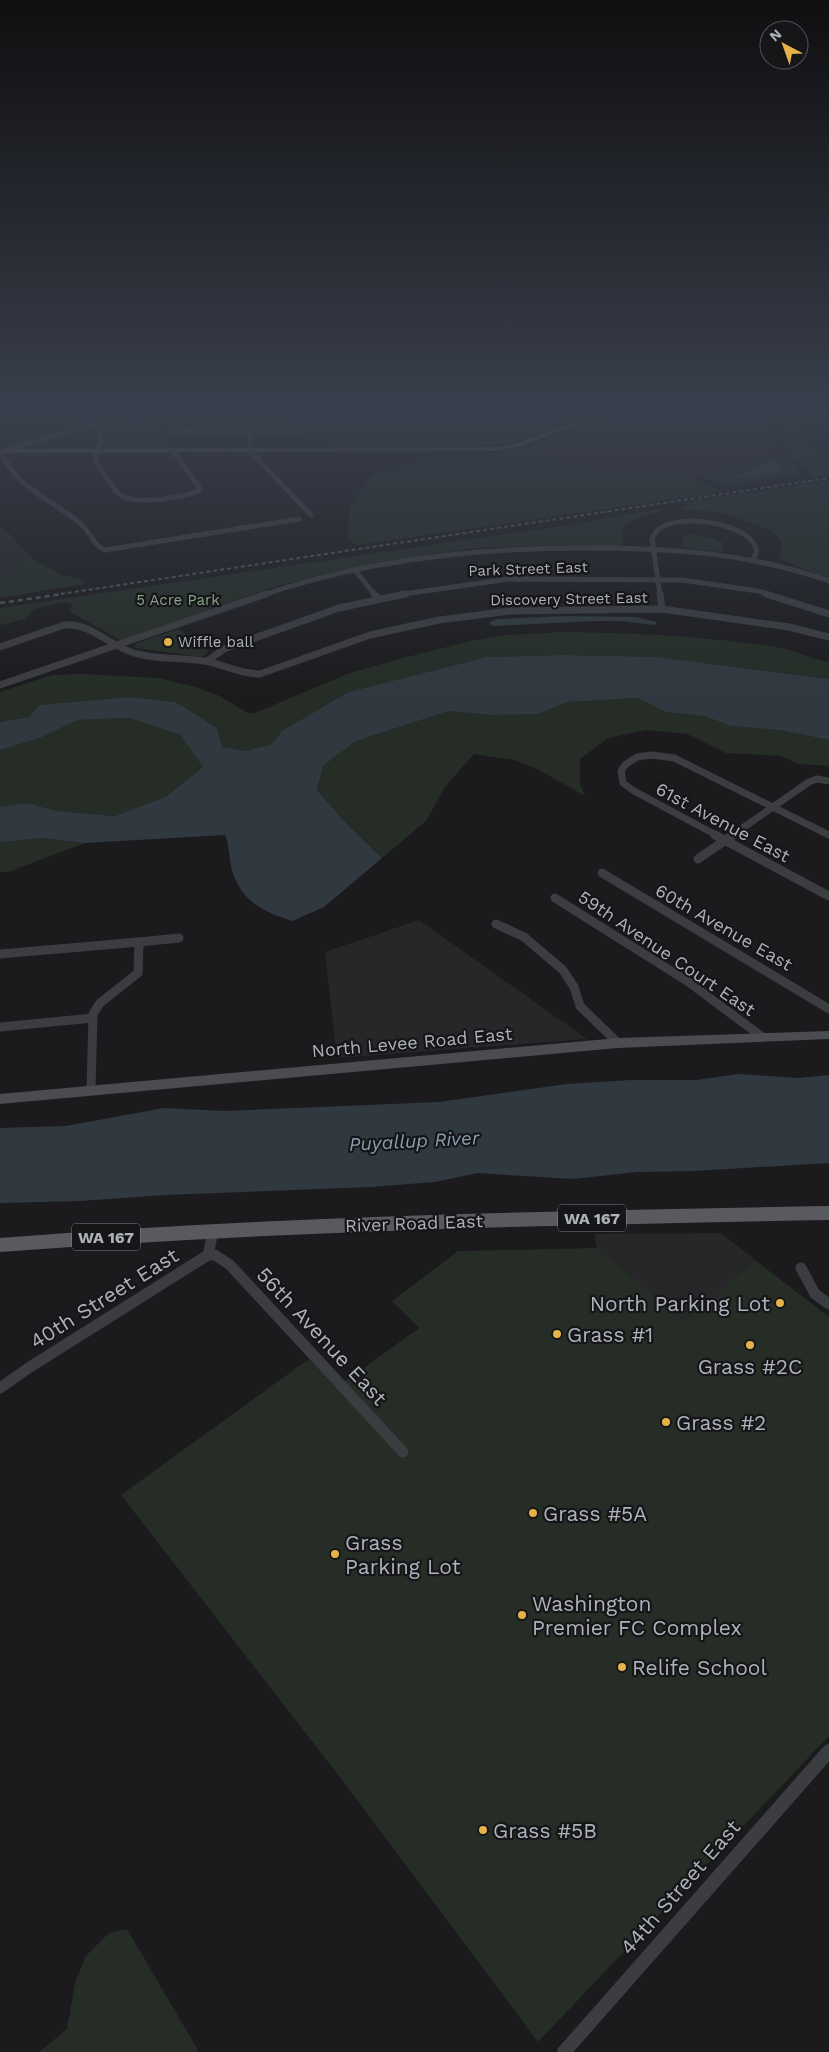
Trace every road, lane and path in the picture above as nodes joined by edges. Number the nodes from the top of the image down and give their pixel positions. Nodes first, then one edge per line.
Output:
1 (49, 502) edge
2 (299, 502) edge
3 (311, 515) dead end
4 (298, 519) dead end
5 (654, 548) junction
6 (753, 560) junction
7 (355, 570) junction
8 (658, 578) junction
9 (829, 581) edge
10 (378, 598) junction
11 (662, 610) junction
12 (829, 614) edge
13 (829, 637) edge
14 (119, 646) junction
15 (0, 647) edge
16 (207, 661) junction
17 (0, 685) edge
18 (825, 780) edge
19 (774, 807) junction
20 (829, 835) edge
21 (724, 841) junction
22 (698, 859) dead end
23 (602, 873) dead end
24 (829, 896) edge
25 (555, 898) dead end
26 (496, 924) dead end
27 (179, 938) dead end
28 (139, 942) junction
29 (0, 954) edge
30 (829, 1008) edge
31 (93, 1018) junction
32 (0, 1027) edge
33 (829, 1035) edge
34 (761, 1036) junction
35 (618, 1042) junction
36 (92, 1090) junction
37 (0, 1099) edge
38 (829, 1213) edge
39 (213, 1231) junction
40 (0, 1245) edge
41 (208, 1255) junction
42 (801, 1268) dead end
43 (829, 1304) edge
44 (0, 1388) edge
45 (403, 1452) dead end
46 (829, 1751) edge
47 (564, 2052) edge

1 - 4 street
2 - 3 street
5 - 6 street
5 - 6 street
5 - 7 street
5 - 8 street
6 - 9 street
7 - 10 street
7 - 14 street
8 - 10 street, Park Street East
8 - 11 street
8 - 12 street, Park Street East
10 - 16 street, Park Street East
11 - 13 street, Discovery Street East
11 - 16 street, Discovery Street East
14 - 15 street
14 - 16 street
14 - 17 street
18 - 19 street
19 - 20 street
19 - 21 street
19 - 21 street, 61st Avenue East
21 - 22 street
21 - 24 street, 61st Avenue East
23 - 30 street, 60th Avenue East
25 - 34 street, 59th Avenue Court East
26 - 35 street
27 - 28 street
28 - 29 street
28 - 31 street
31 - 32 street
31 - 36 street
33 - 34 main road, North Levee Road East
34 - 35 main road, North Levee Road East
35 - 36 main road, North Levee Road East
36 - 37 main road, North Levee Road East
38 - 39 main road, River Road East / WA 167
39 - 40 main road, River Road East / WA 167
39 - 41 street
41 - 44 street, 40th Street East
41 - 45 street, 56th Avenue East
42 - 43 street
46 - 47 street, 44th Street East

